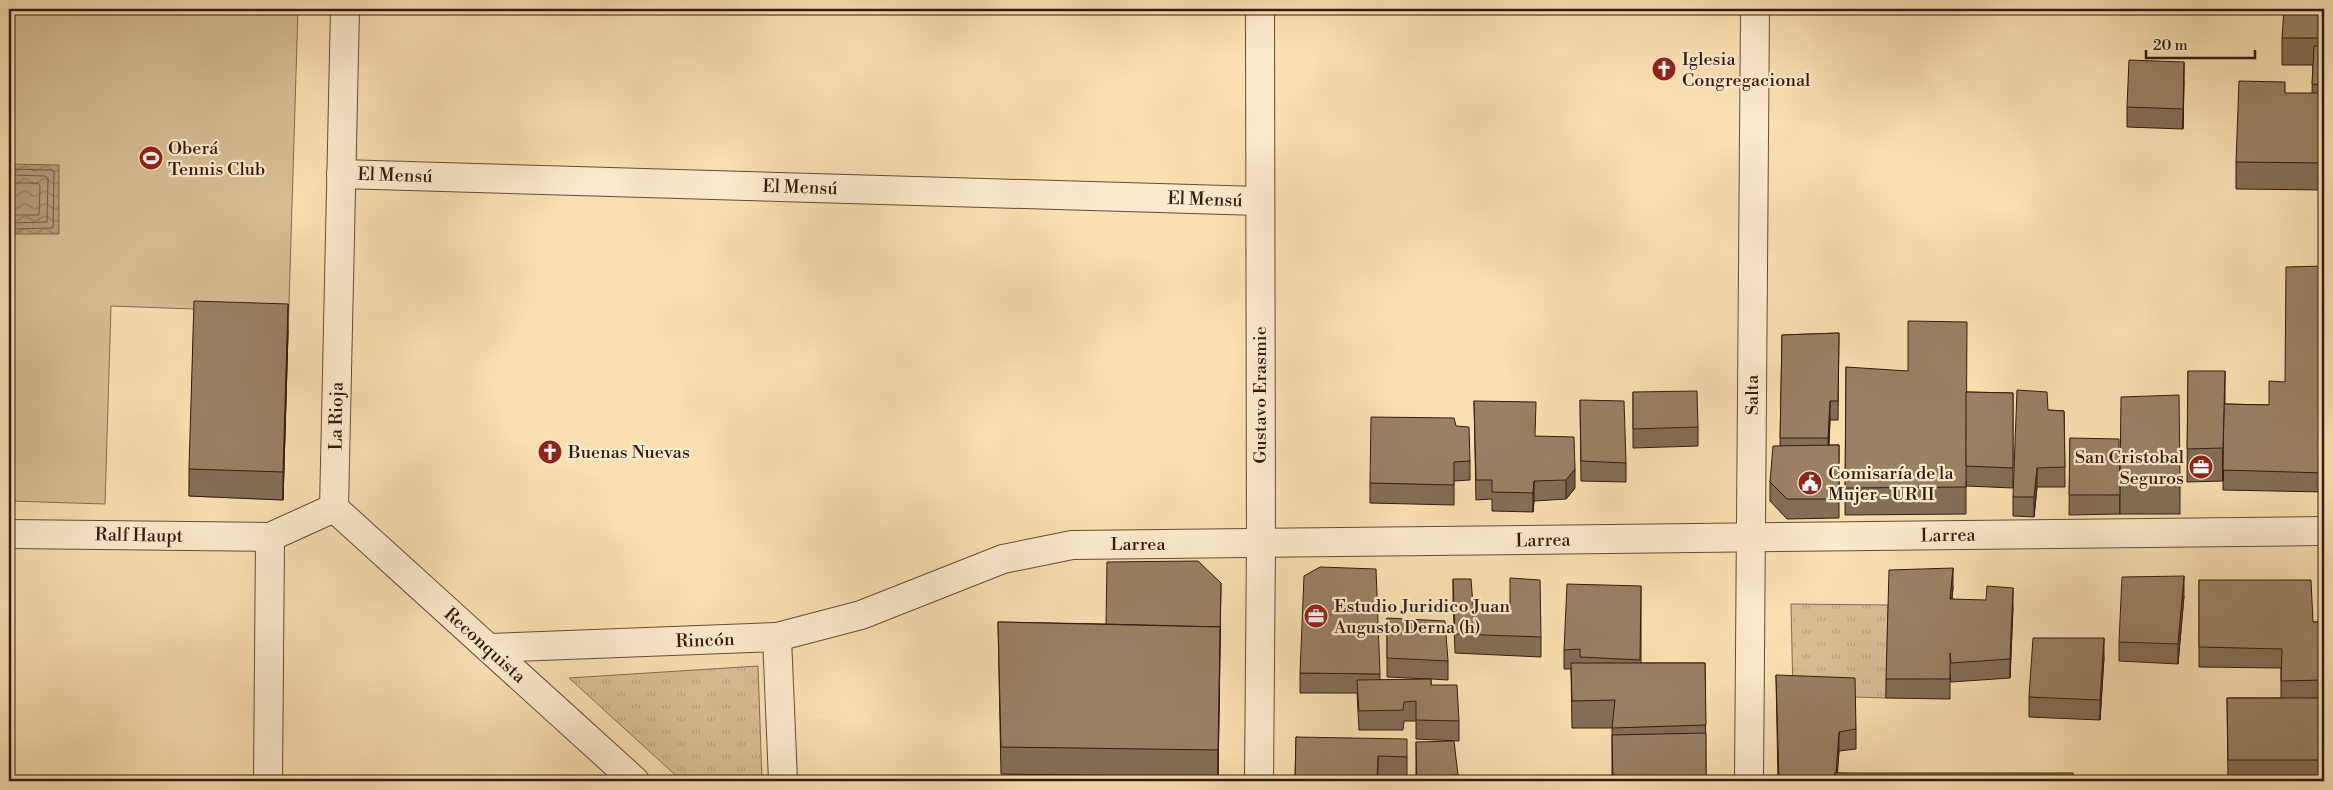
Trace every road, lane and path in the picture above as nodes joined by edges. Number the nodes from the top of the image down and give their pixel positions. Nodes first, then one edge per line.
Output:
1 (345, 9) edge
2 (1260, 9) edge
3 (1754, 9) edge
4 (342, 174) junction
5 (1259, 200) junction
6 (334, 508) junction
7 (2324, 530) edge
8 (9, 534) edge
9 (270, 537) junction
10 (1751, 537) junction
11 (1261, 543) junction
12 (777, 637) junction
13 (489, 648) junction
14 (268, 781) edge
15 (635, 781) edge
16 (783, 781) edge
17 (1259, 781) edge
18 (1749, 781) edge

1 - 4 street, La Rioja
2 - 5 street, Gustavo Erasmie
3 - 10 street, Salta
4 - 5 street, El Mensú
4 - 6 street, La Rioja
5 - 11 street, Gustavo Erasmie
6 - 9 street
6 - 13 street, Reconquista
7 - 10 street, Larrea
8 - 9 street, Ralf Haupt
9 - 14 street
10 - 11 street, Larrea
10 - 18 street, Salta
11 - 12 street, Larrea
11 - 17 street, Gustavo Erasmie
12 - 13 street, Rincón
12 - 16 street
13 - 15 street, Reconquista

